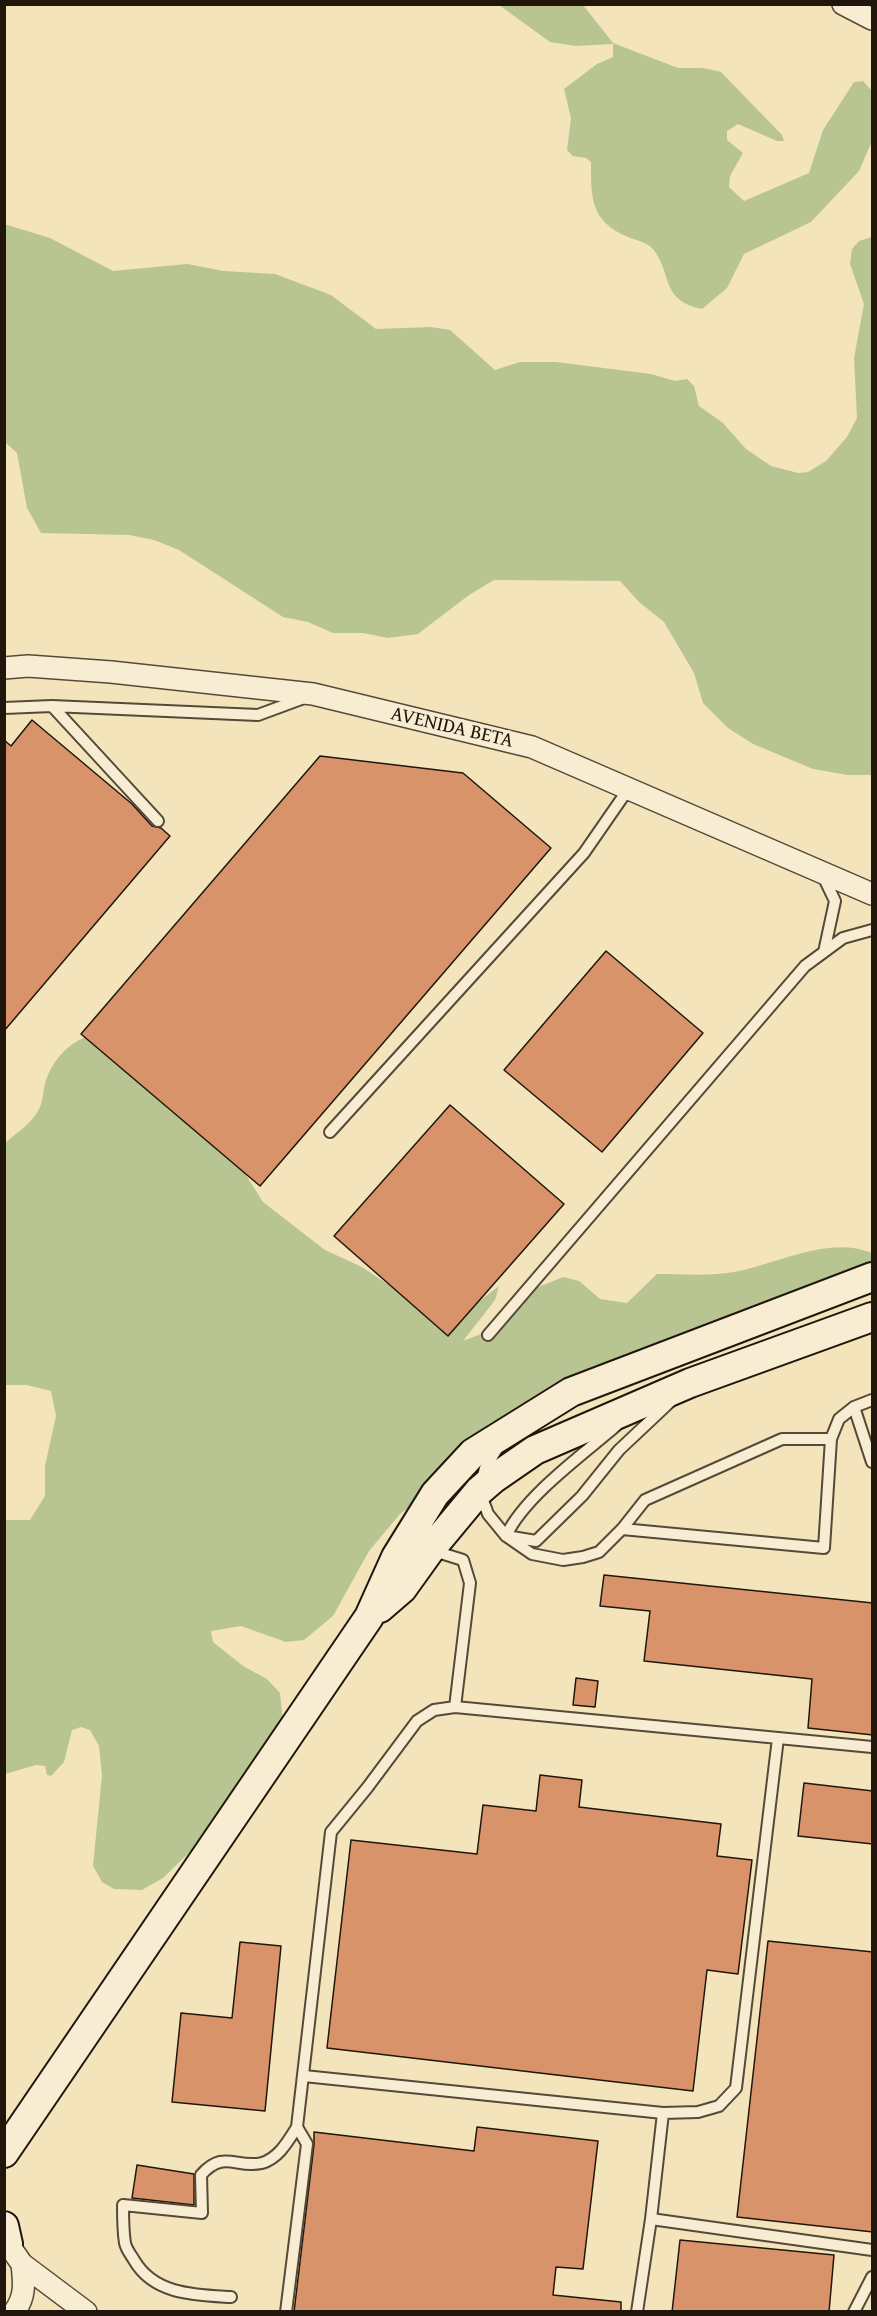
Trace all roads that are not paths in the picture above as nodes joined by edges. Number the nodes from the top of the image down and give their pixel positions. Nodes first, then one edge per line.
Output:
1 (843, 4) edge
2 (873, 19) edge
3 (4, 668) edge
4 (313, 694) junction
5 (52, 706) junction
6 (4, 708) edge
7 (629, 788) junction
8 (158, 821) dead end
9 (820, 870) junction
10 (873, 894) edge
11 (873, 930) edge
12 (824, 952) junction
13 (330, 1132) dead end
14 (873, 1277) edge
15 (873, 1317) edge
16 (488, 1335) dead end
17 (690, 1383) junction
18 (873, 1400) edge
19 (643, 1402) junction
20 (854, 1407) junction
21 (537, 1413) junction
22 (831, 1439) junction
23 (869, 1439) edge
24 (873, 1462) edge
25 (479, 1491) junction
26 (622, 1529) junction
27 (506, 1536) junction
28 (430, 1550) junction
29 (369, 1617) junction
30 (454, 1707) junction
31 (778, 1738) junction
32 (873, 1747) edge
33 (304, 2076) junction
34 (663, 2113) junction
35 (297, 2127) junction
36 (4, 2153) edge
37 (651, 2219) junction
38 (10, 2244) edge
39 (873, 2250) edge
40 (873, 2277) edge
41 (231, 2297) dead end
42 (77, 2310) edge
43 (14, 2312) edge
44 (286, 2312) edge
45 (637, 2312) edge
46 (854, 2312) edge

1 - 2 street
3 - 4 street, AVENIDA BETA
4 - 5 lane
4 - 7 street, AVENIDA BETA
5 - 6 lane
5 - 8 lane
7 - 9 street, AVENIDA BETA
7 - 13 lane
9 - 10 street, AVENIDA BETA
9 - 12 lane
11 - 12 lane
12 - 16 lane
14 - 21 main road
15 - 17 main road
17 - 19 main road
17 - 27 lane
18 - 20 lane
19 - 25 main road
19 - 27 lane
20 - 22 lane
20 - 23 lane
21 - 25 lane
21 - 29 main road
22 - 26 lane
22 - 26 lane
23 - 24 lane
25 - 27 lane
25 - 28 main road
26 - 27 lane
28 - 29 main road
28 - 30 lane
29 - 36 main road
30 - 31 lane
30 - 33 lane
31 - 32 lane
31 - 34 lane
33 - 34 lane
33 - 35 lane
34 - 37 lane
35 - 41 lane
35 - 44 lane
37 - 39 lane
37 - 45 lane
38 - 42 street
38 - 43 street
40 - 46 lane

